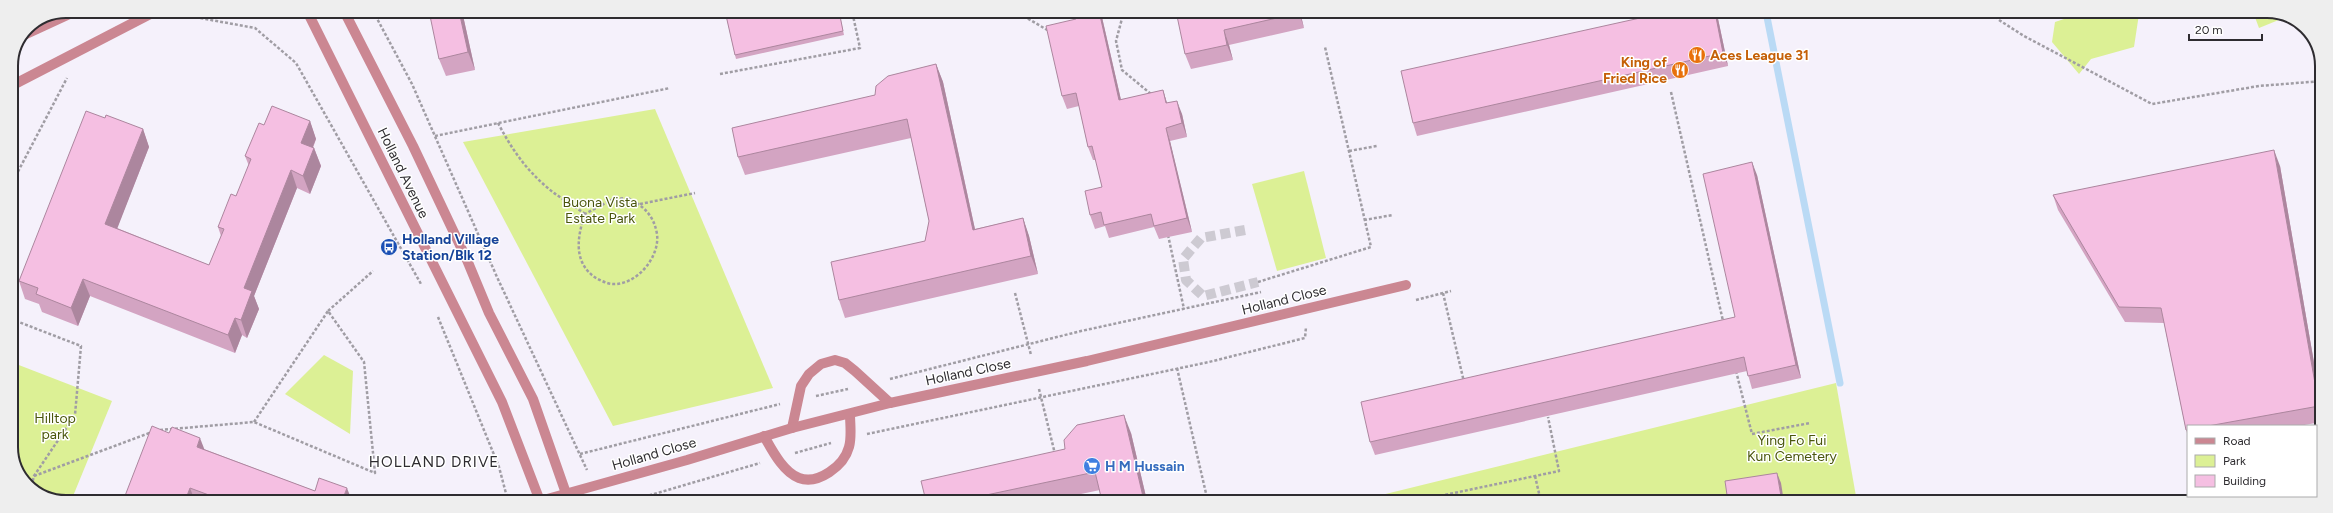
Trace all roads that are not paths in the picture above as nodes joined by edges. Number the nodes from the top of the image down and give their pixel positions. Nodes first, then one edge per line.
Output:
1 (142, 18) edge
2 (310, 18) edge
3 (348, 18) edge
4 (60, 19) edge
5 (32, 32) edge
6 (18, 82) edge
7 (1406, 285) dead end
8 (890, 403) junction
9 (850, 414) junction
10 (792, 428) junction
11 (764, 436) junction
12 (538, 495) edge
13 (566, 495) edge
14 (574, 495) edge

1 - 6 street
2 - 12 street, Holland Avenue
3 - 13 street, Holland Avenue
4 - 5 street
7 - 8 street, Holland Close
8 - 9 street, Holland Close
8 - 10 street
9 - 10 street, Holland Close
9 - 11 street
10 - 11 street, Holland Close
11 - 14 street, Holland Close

